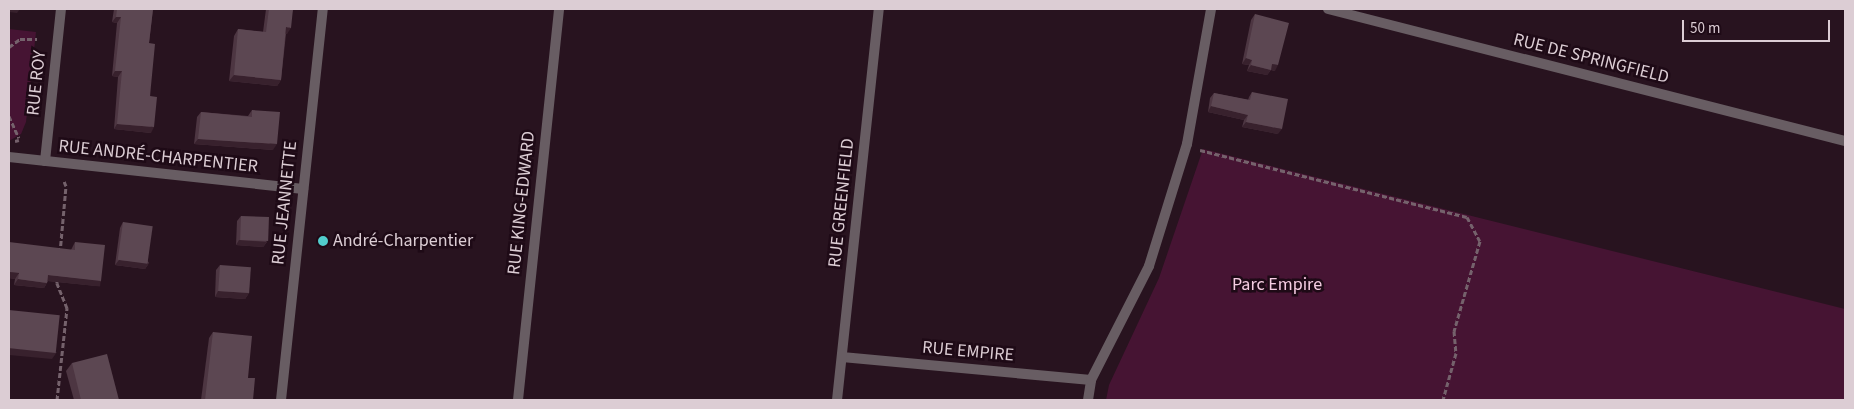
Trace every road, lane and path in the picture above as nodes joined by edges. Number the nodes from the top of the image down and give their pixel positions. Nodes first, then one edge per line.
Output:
1 (61, 9) edge
2 (323, 9) edge
3 (559, 9) edge
4 (879, 9) edge
5 (1211, 9) edge
6 (1328, 9) edge
7 (37, 39) dead end
8 (9, 46) edge
9 (9, 116) edge
10 (18, 140) dead end
11 (1845, 141) edge
12 (1199, 150) dead end
13 (9, 157) edge
14 (44, 161) junction
15 (64, 182) dead end
16 (303, 189) junction
17 (60, 254) edge
18 (58, 274) edge
19 (842, 357) junction
20 (1090, 380) junction
21 (57, 400) edge
22 (281, 400) edge
23 (518, 400) edge
24 (837, 400) edge
25 (1088, 400) edge
26 (1443, 400) edge

1 - 14 street, RUE ROY
2 - 16 street, RUE JEANNETTE
3 - 23 street, RUE KING-EDWARD
4 - 19 street, RUE GREENFIELD
5 - 20 street
6 - 11 street, RUE DE SPRINGFIELD
7 - 8 path
9 - 10 path
12 - 26 path
13 - 14 street, RUE ANDRÉ-CHARPENTIER
14 - 16 street, RUE ANDRÉ-CHARPENTIER
15 - 17 path
16 - 22 street, RUE JEANNETTE
18 - 21 path
19 - 20 street, RUE EMPIRE
19 - 24 street, RUE GREENFIELD
20 - 25 street

